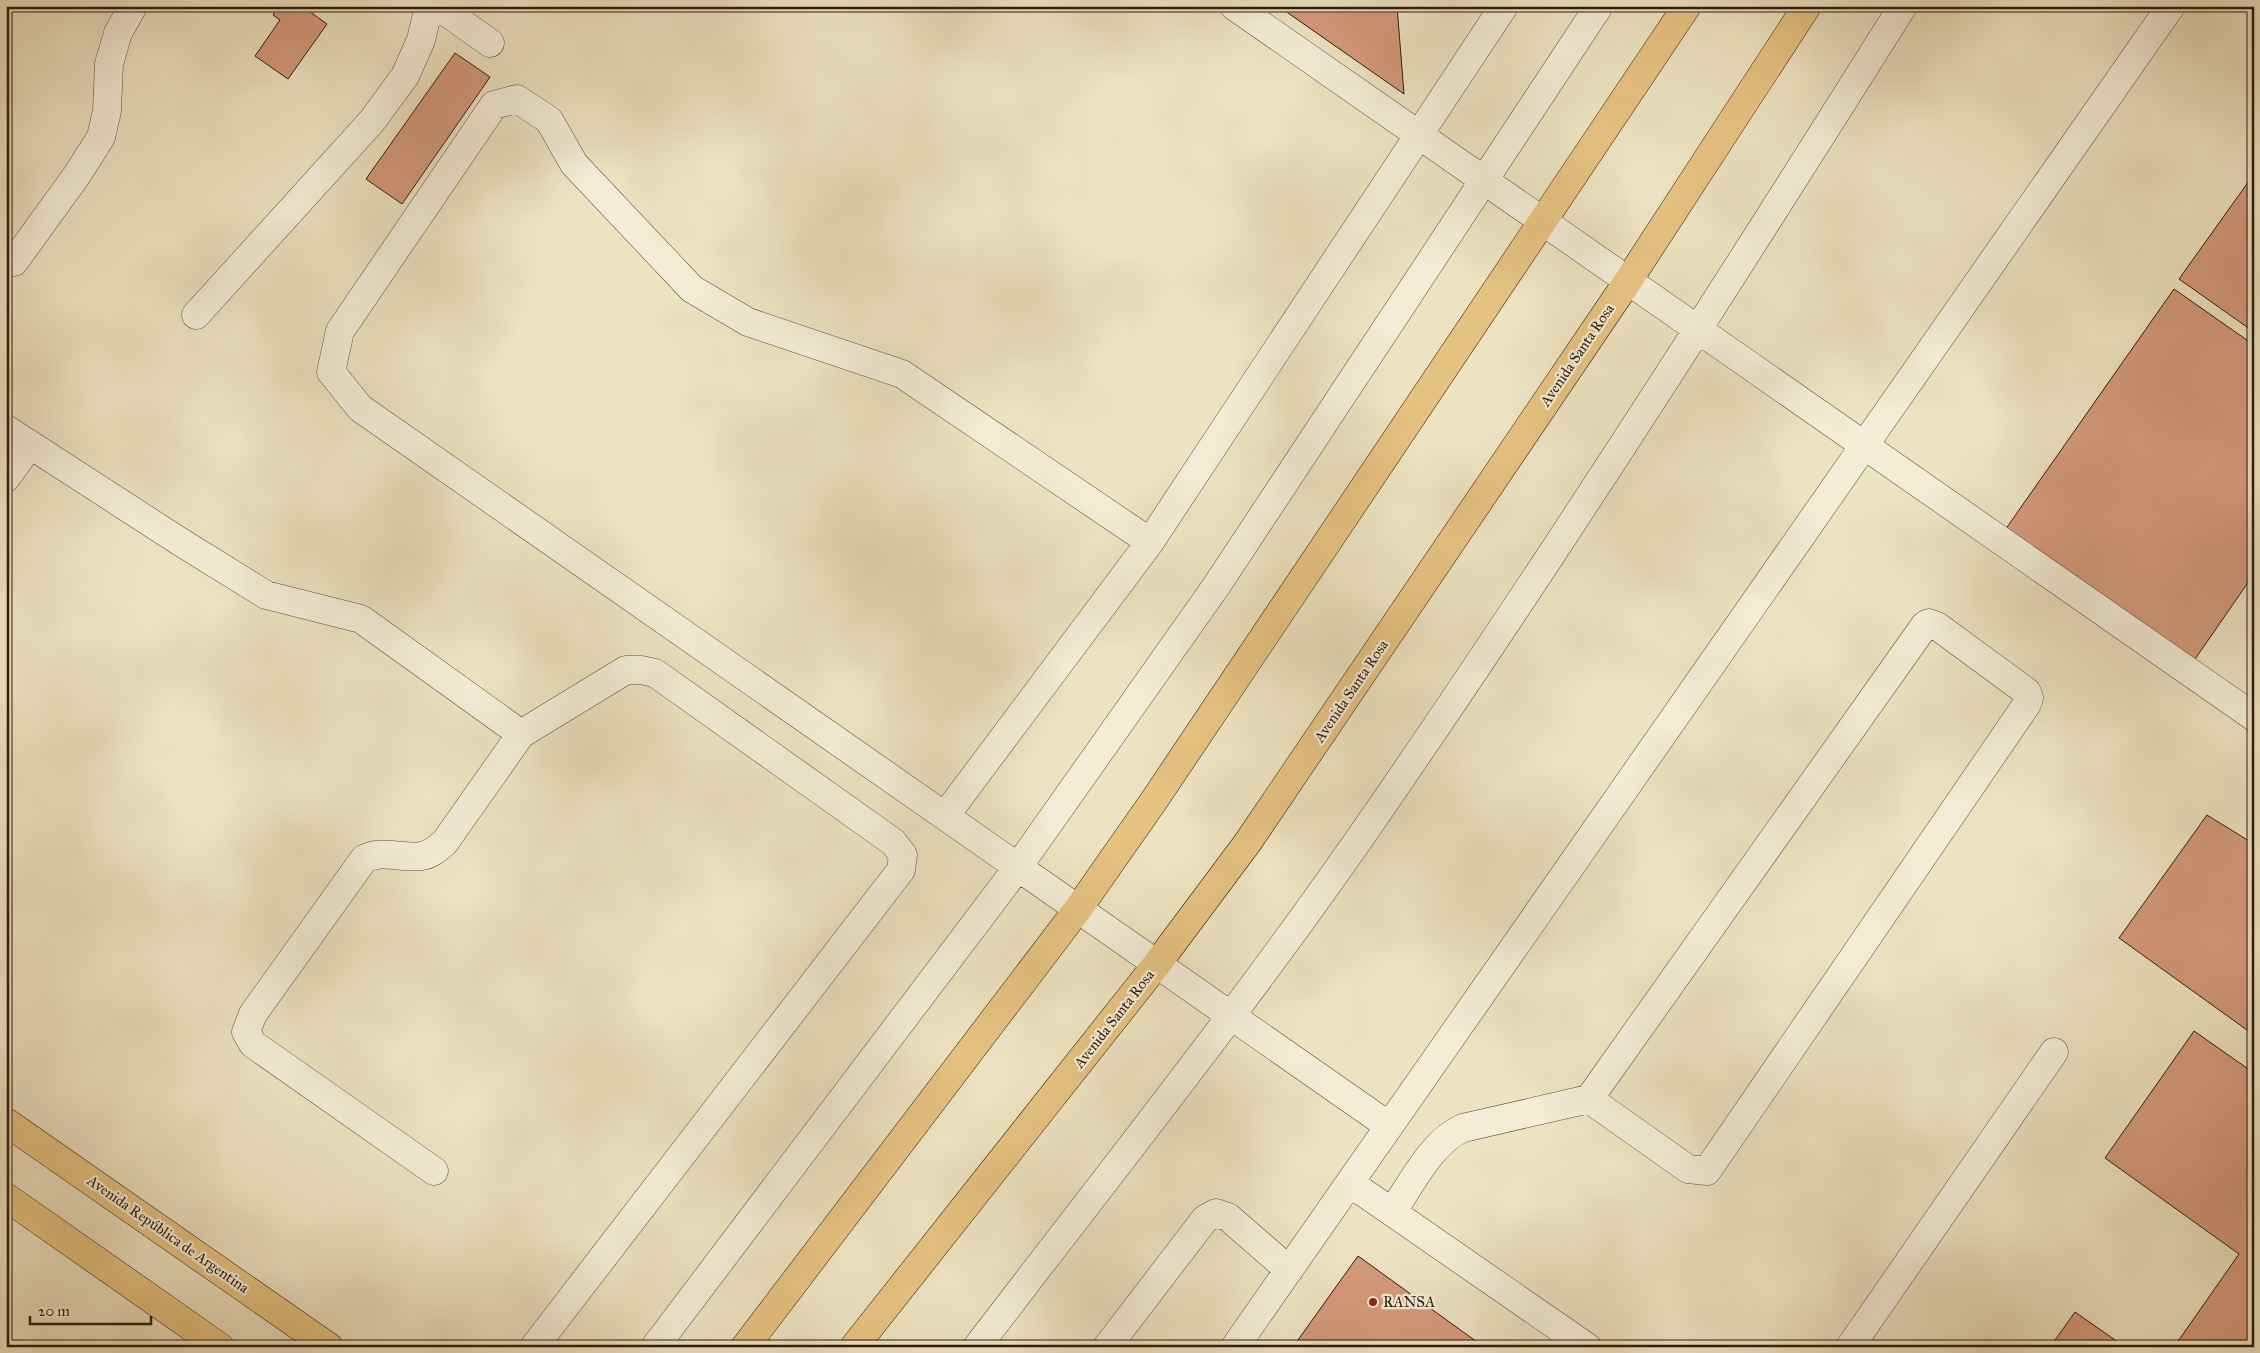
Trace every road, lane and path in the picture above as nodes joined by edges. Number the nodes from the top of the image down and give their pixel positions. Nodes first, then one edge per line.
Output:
1 (133, 6) edge
2 (429, 6) edge
3 (438, 6) edge
4 (1234, 6) edge
5 (1504, 6) edge
6 (1599, 6) edge
7 (1687, 6) edge
8 (1807, 6) edge
9 (1903, 6) edge
10 (2171, 6) edge
11 (490, 43) dead end
12 (1417, 134) junction
13 (1484, 181) junction
14 (1544, 222) junction
15 (14, 262) dead end
16 (1628, 281) junction
17 (196, 315) dead end
18 (1699, 330) junction
19 (6, 429) edge
20 (30, 445) junction
21 (1864, 446) junction
22 (6, 478) edge
23 (1150, 542) junction
24 (2254, 718) edge
25 (521, 734) junction
26 (945, 816) junction
27 (1018, 867) junction
28 (1078, 908) junction
29 (1157, 964) junction
30 (1232, 1016) junction
31 (2054, 1052) dead end
32 (1589, 1098) junction
33 (6, 1122) edge
34 (1389, 1126) junction
35 (434, 1171) dead end
36 (1350, 1183) junction
37 (6, 1196) edge
38 (1392, 1212) junction
39 (1289, 1270) junction
40 (220, 1347) edge
41 (329, 1347) edge
42 (534, 1347) edge
43 (655, 1347) edge
44 (745, 1347) edge
45 (854, 1347) edge
46 (977, 1347) edge
47 (1107, 1347) edge
48 (1235, 1347) edge
49 (1587, 1347) edge
50 (1850, 1347) edge

1 - 15 street
2 - 17 street
3 - 11 street
4 - 12 street
5 - 12 street
6 - 13 street
7 - 14 main road
8 - 16 main road, Avenida Santa Rosa
9 - 18 street
10 - 21 street
12 - 13 street
12 - 23 street
13 - 14 street
13 - 27 street
14 - 16 street
14 - 28 main road
16 - 18 street
16 - 29 main road, Avenida Santa Rosa
18 - 21 street
18 - 30 street
19 - 20 street
20 - 22 street
20 - 25 street
21 - 24 street
21 - 34 street
23 - 26 street
23 - 26 street
25 - 35 street
25 - 42 street
26 - 27 street
27 - 28 street
27 - 43 street
28 - 29 street
28 - 44 main road
29 - 30 street
29 - 45 main road, Avenida Santa Rosa
30 - 34 street
30 - 46 street
31 - 50 street
32 - 32 street
32 - 38 street
33 - 41 main road, Avenida República de Argentina
34 - 36 street
36 - 38 street
36 - 39 street
37 - 40 main road
38 - 49 street
39 - 47 street
39 - 48 street

